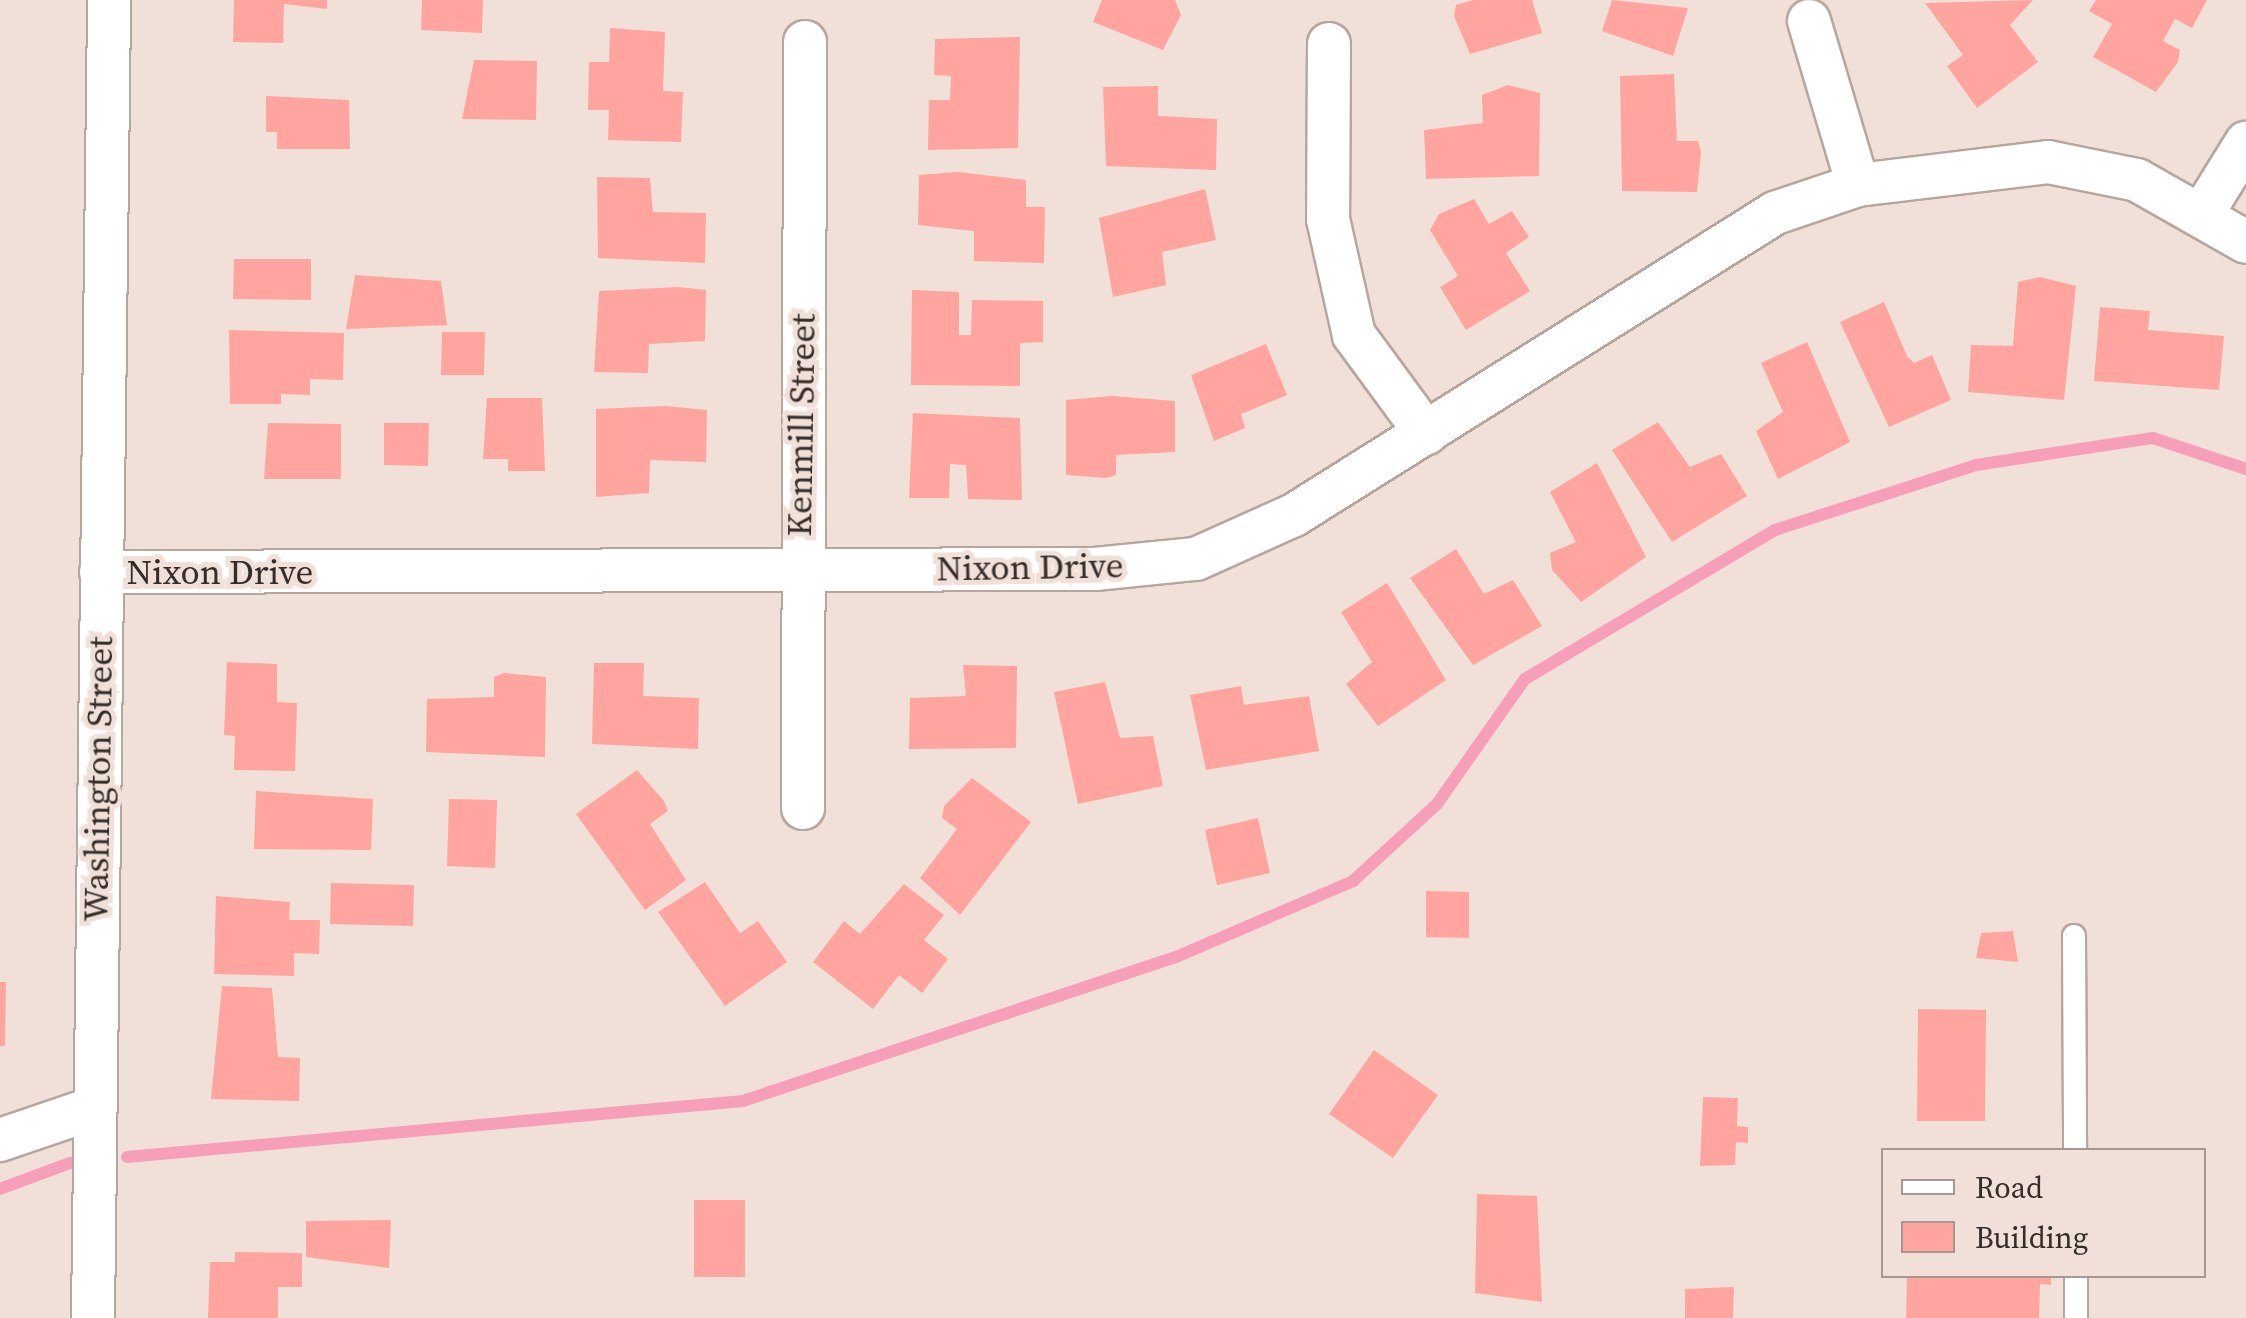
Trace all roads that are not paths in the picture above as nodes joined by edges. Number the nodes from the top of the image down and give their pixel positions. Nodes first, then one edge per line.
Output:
1 (110, 0) edge
2 (1809, 20) dead end
3 (805, 42) dead end
4 (1329, 44) dead end
5 (2246, 143) edge
6 (1858, 184) junction
7 (2202, 214) junction
8 (2246, 242) edge
9 (1426, 433) junction
10 (799, 569) junction
11 (101, 572) junction
12 (804, 808) dead end
13 (2074, 936) dead end
14 (94, 1108) junction
15 (0, 1140) edge
16 (2075, 1148) edge
17 (2076, 1278) edge
18 (93, 1318) edge
19 (2076, 1318) edge

1 - 11 street, Washington Street
2 - 6 street
3 - 10 street, Kenmill Street
4 - 9 street
5 - 7 street
6 - 7 street, Nixon Drive
6 - 9 street, Nixon Drive
7 - 8 street, Nixon Drive
9 - 10 street, Nixon Drive
10 - 11 street, Nixon Drive
10 - 12 street, Kenmill Street
11 - 14 street, Washington Street
13 - 16 lane
14 - 15 street
14 - 18 street, Washington Street
17 - 19 lane

